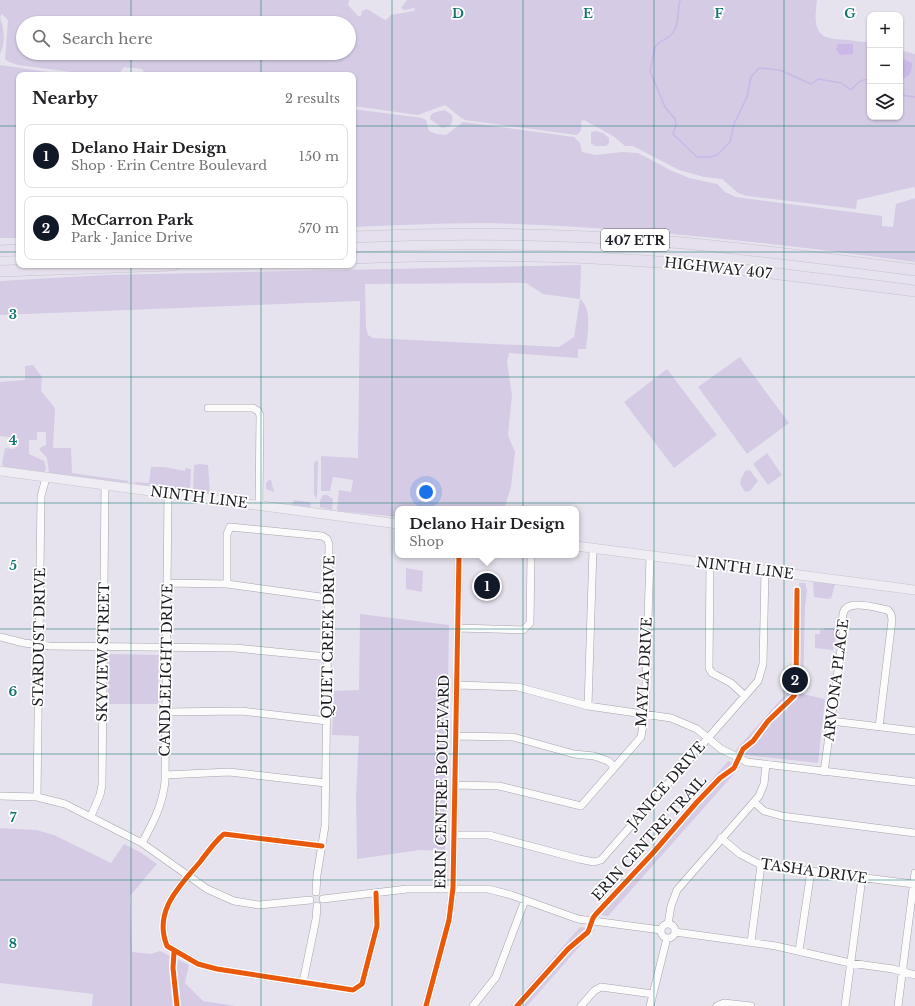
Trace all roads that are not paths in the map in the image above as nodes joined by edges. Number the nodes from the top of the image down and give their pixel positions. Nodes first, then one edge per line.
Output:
1 (356, 236) edge
2 (16, 250) edge
3 (1, 251) edge
4 (356, 258) edge
5 (86, 268) edge
6 (915, 270) edge
7 (0, 271) edge
8 (915, 291) edge
9 (208, 408) dead end
10 (0, 471) edge
11 (46, 478) junction
12 (105, 485) junction
13 (168, 494) junction
14 (259, 505) junction
15 (395, 524) edge
16 (579, 546) edge
17 (593, 548) junction
18 (650, 556) junction
19 (459, 558) edge
20 (531, 558) edge
21 (710, 563) junction
22 (765, 571) junction
23 (167, 583) junction
24 (227, 584) junction
25 (915, 590) edge
26 (328, 598) junction
27 (458, 628) junction
28 (0, 637) edge
29 (39, 645) junction
30 (103, 647) junction
31 (166, 648) junction
32 (327, 657) junction
33 (457, 685) junction
34 (745, 696) junction
35 (588, 706) junction
36 (166, 712) junction
37 (645, 713) junction
38 (327, 721) junction
39 (831, 721) junction
40 (879, 727) junction
41 (915, 731) edge
42 (456, 736) junction
43 (708, 738) junction
44 (766, 764) junction
45 (615, 767) junction
46 (824, 772) junction
47 (165, 775) junction
48 (915, 782) edge
49 (325, 783) junction
50 (455, 785) junction
51 (0, 796) edge
52 (37, 797) junction
53 (754, 802) junction
54 (91, 816) junction
55 (915, 833) edge
56 (454, 835) junction
57 (721, 838) junction
58 (142, 843) junction
59 (322, 846) junction
60 (761, 865) junction
61 (811, 871) junction
62 (915, 873) edge
63 (188, 876) junction
64 (862, 878) junction
65 (914, 884) junction
66 (453, 888) junction
67 (316, 892) junction
68 (376, 893) junction
69 (323, 899) junction
70 (310, 900) junction
71 (525, 900) junction
72 (317, 907) junction
73 (668, 924) junction
74 (661, 930) junction
75 (675, 932) junction
76 (667, 938) junction
77 (751, 942) junction
78 (800, 951) junction
79 (850, 963) junction
80 (904, 972) junction
81 (915, 975) edge
82 (303, 982) junction
83 (653, 994) junction
84 (427, 1006) edge
85 (473, 1006) edge
86 (581, 1006) edge
87 (650, 1006) edge
88 (716, 1006) edge
89 (751, 1006) edge
90 (845, 1006) edge
91 (898, 1006) edge

1 - 6 highway, HIGHWAY 407 / 407 ETR
2 - 3 highway
4 - 8 highway, HIGHWAY 407 / 407 ETR
5 - 7 highway
9 - 14 street
10 - 11 main road, NINTH LINE
11 - 12 main road, NINTH LINE
11 - 29 street, STARDUST DRIVE
12 - 13 main road, NINTH LINE
12 - 30 street, SKYVIEW STREET
13 - 14 main road, NINTH LINE
13 - 23 street, CANDLELIGHT DRIVE
14 - 15 main road, NINTH LINE
16 - 17 main road, NINTH LINE
17 - 18 main road, NINTH LINE
17 - 35 street
18 - 21 main road, NINTH LINE
18 - 37 street, MAYLA DRIVE
19 - 27 street, ERIN CENTRE BOULEVARD
20 - 27 street
21 - 22 main road, NINTH LINE
21 - 34 street
22 - 25 main road, NINTH LINE
22 - 34 street, JANICE DRIVE
23 - 24 street
23 - 31 street, CANDLELIGHT DRIVE
24 - 26 street
24 - 26 street, QUIET CREEK DRIVE
26 - 32 street, QUIET CREEK DRIVE
27 - 33 street, ERIN CENTRE BOULEVARD
28 - 29 street
29 - 30 street
29 - 52 street, STARDUST DRIVE
30 - 31 street
30 - 54 street, SKYVIEW STREET
31 - 32 street
31 - 36 street, CANDLELIGHT DRIVE
32 - 38 street, QUIET CREEK DRIVE
33 - 35 street
33 - 42 street, ERIN CENTRE BOULEVARD
34 - 43 street, JANICE DRIVE
35 - 37 street
36 - 38 street
36 - 47 street, CANDLELIGHT DRIVE
37 - 43 street
37 - 45 street, MAYLA DRIVE
38 - 49 street, QUIET CREEK DRIVE
39 - 40 street
39 - 40 street, ARVONA PLACE
39 - 46 street, ARVONA PLACE
40 - 41 street
42 - 45 street
42 - 50 street, ERIN CENTRE BOULEVARD
43 - 44 street
43 - 56 street, JANICE DRIVE
44 - 46 street
44 - 53 street
45 - 50 street, MAYLA DRIVE
46 - 48 street
47 - 49 street
47 - 58 street, CANDLELIGHT DRIVE
49 - 59 street, QUIET CREEK DRIVE
50 - 56 street, ERIN CENTRE BOULEVARD
51 - 52 street
52 - 54 street
53 - 55 street
53 - 57 street
54 - 58 street
56 - 66 street, ERIN CENTRE BOULEVARD
57 - 60 street, TASHA DRIVE
57 - 73 street
58 - 63 street
59 - 63 street
59 - 67 street, QUIET CREEK DRIVE
60 - 61 street, TASHA DRIVE
60 - 77 street
61 - 64 street, TASHA DRIVE
61 - 78 street
62 - 65 street
63 - 70 street
63 - 82 street
64 - 65 street, TASHA DRIVE
64 - 79 street
65 - 80 street
66 - 68 street
66 - 71 street
66 - 84 street, ERIN CENTRE BOULEVARD
67 - 69 street
67 - 70 street
68 - 69 street
68 - 82 street
69 - 72 street
70 - 72 street
71 - 74 street
71 - 85 street
72 - 82 street
73 - 74 street
73 - 75 street
74 - 76 street
75 - 76 street
75 - 77 street
76 - 83 street
77 - 78 street
78 - 79 street
79 - 80 street
79 - 90 street
80 - 81 street
80 - 91 street
83 - 86 street
83 - 87 street
88 - 89 street

